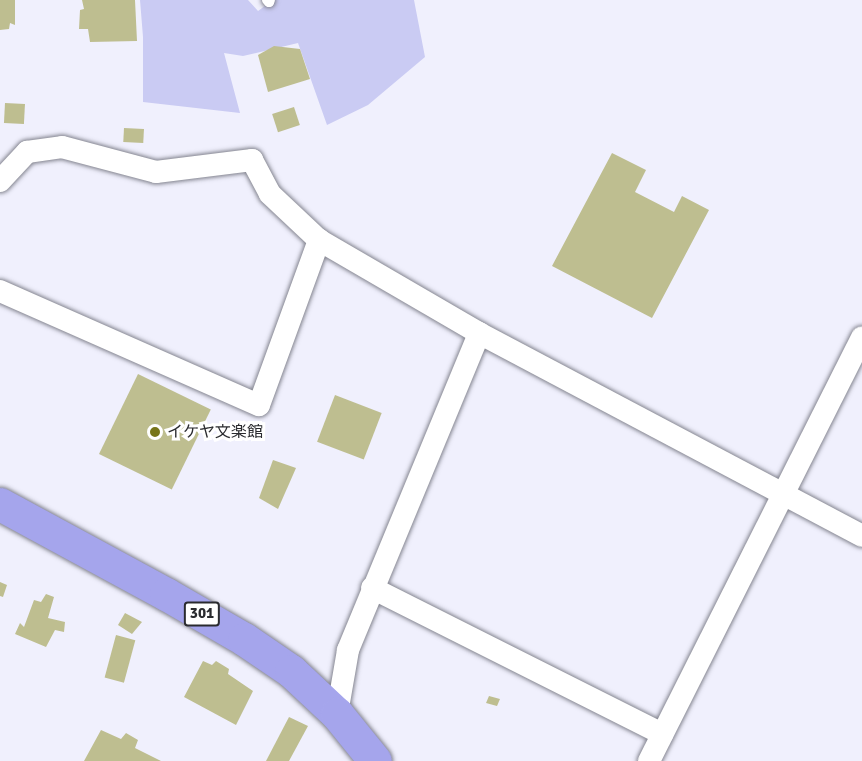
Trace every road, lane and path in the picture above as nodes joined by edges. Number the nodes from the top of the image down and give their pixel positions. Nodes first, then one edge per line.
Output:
1 (0, 181) edge
2 (319, 240) junction
3 (0, 291) edge
4 (479, 333) junction
5 (862, 338) edge
6 (785, 493) junction
7 (0, 504) edge
8 (862, 536) edge
9 (372, 588) junction
10 (337, 714) junction
11 (662, 734) junction
12 (375, 761) edge
13 (649, 761) edge

1 - 2 street
2 - 3 street
2 - 4 street
4 - 6 street
4 - 9 street
5 - 6 street
6 - 8 street
6 - 11 street
7 - 10 highway, 301
9 - 10 street
9 - 11 street
10 - 12 highway, 301
11 - 13 street

